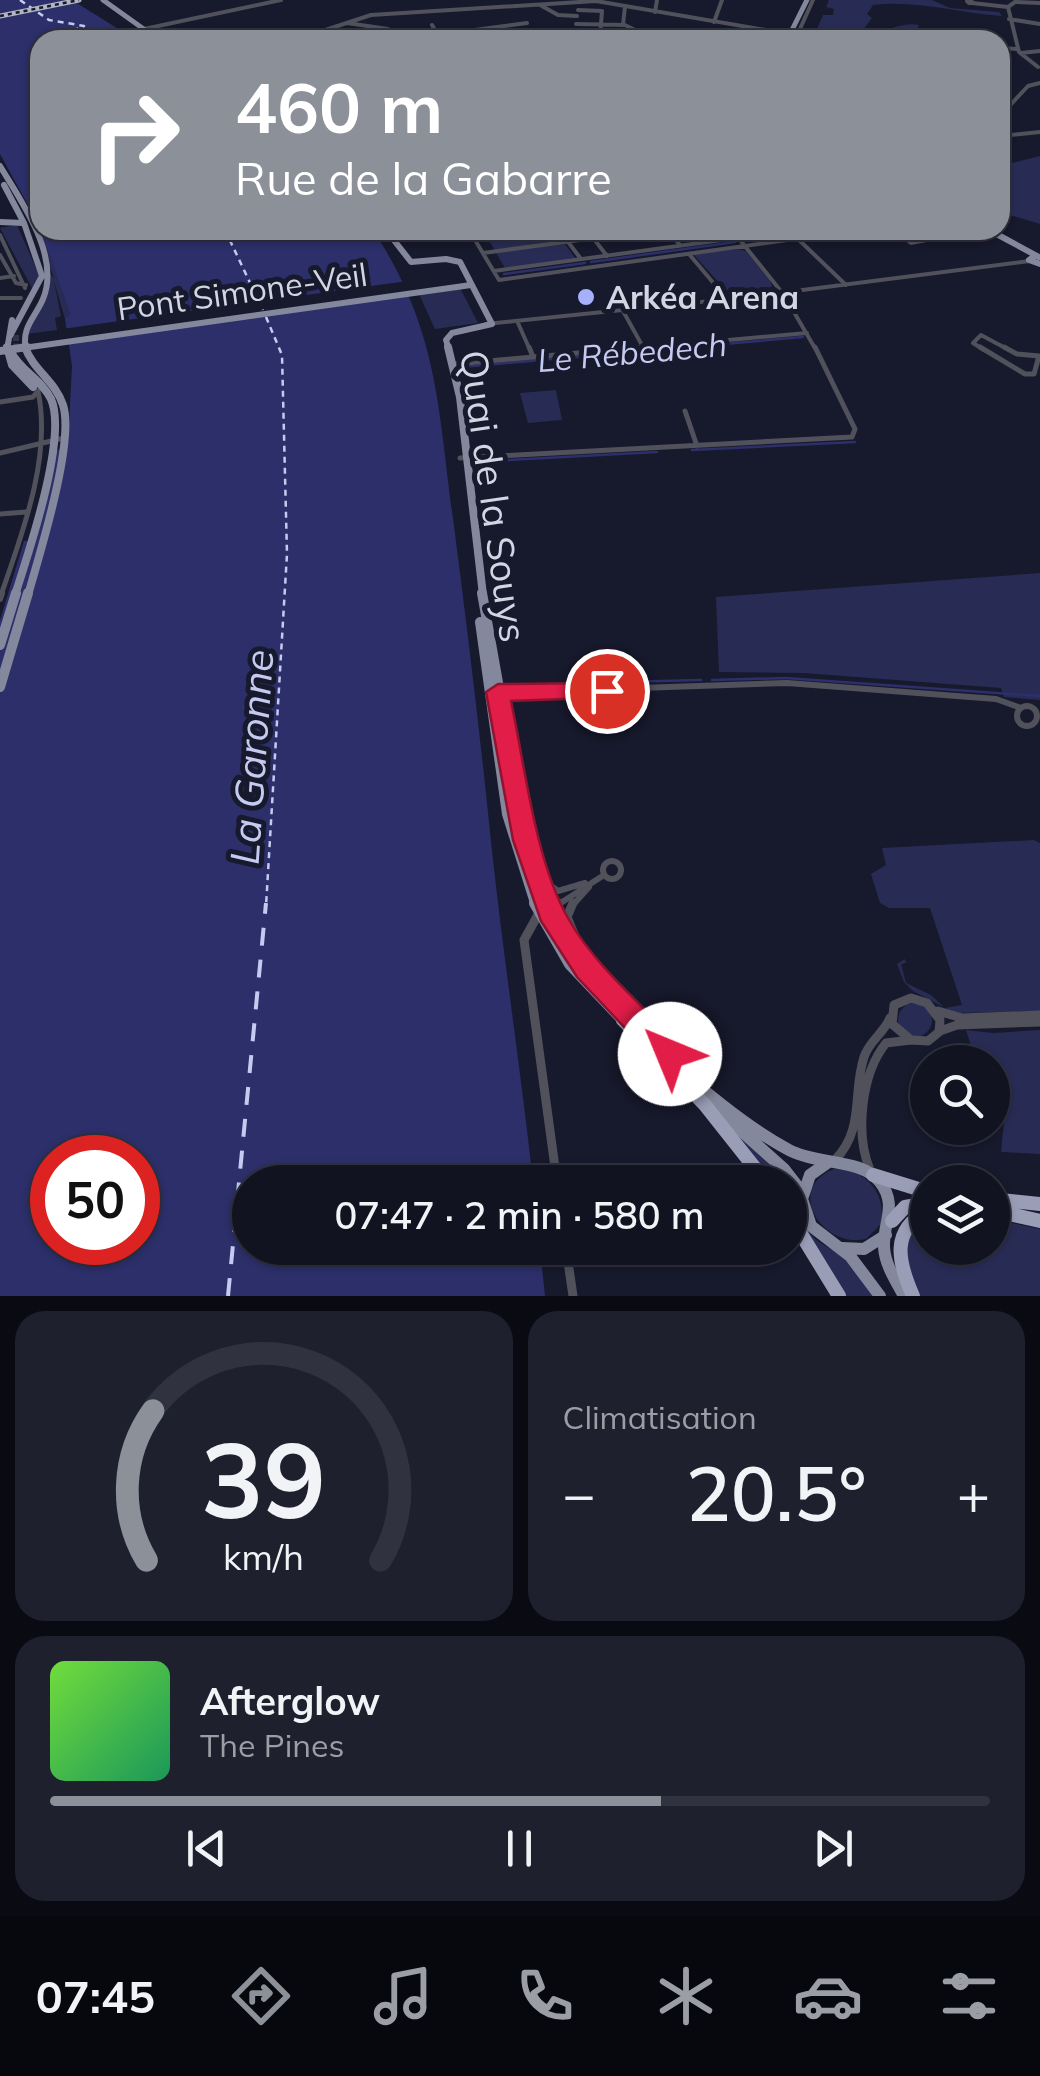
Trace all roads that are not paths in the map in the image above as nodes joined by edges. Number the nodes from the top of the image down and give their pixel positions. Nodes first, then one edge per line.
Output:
1 (105, 0) edge
2 (280, 0) edge
3 (596, 0) edge
4 (656, 0) edge
5 (722, 0) edge
6 (810, 0) edge
7 (579, 1) edge
8 (1018, 1) edge
9 (619, 2) edge
10 (1040, 3) edge
11 (540, 4) junction
12 (968, 4) edge
13 (626, 6) junction
14 (1008, 7) junction
15 (655, 12) junction
16 (578, 13) junction
17 (1009, 19) junction
18 (714, 22) junction
19 (346, 23) junction
20 (528, 23) dead end
21 (1040, 24) edge
22 (432, 25) dead end
23 (623, 25) junction
24 (736, 26) junction
25 (601, 27) junction
26 (145, 28) junction
27 (385, 28) junction
28 (148, 30) edge
29 (327, 30) edge
30 (381, 30) edge
31 (387, 30) edge
32 (435, 30) edge
33 (471, 30) edge
34 (601, 30) edge
35 (614, 30) edge
36 (634, 30) edge
37 (733, 30) edge
38 (754, 30) edge
39 (794, 30) edge
40 (1010, 47) edge
41 (1018, 49) junction
42 (1040, 51) edge
43 (1039, 69) edge
44 (1040, 83) edge
45 (1010, 105) edge
46 (1040, 132) edge
47 (1010, 134) edge
48 (0, 166) edge
49 (0, 178) edge
50 (9, 195) junction
51 (0, 222) edge
52 (24, 223) junction
53 (30, 232) edge
54 (30, 233) edge
55 (30, 234) edge
56 (0, 235) edge
57 (33, 240) edge
58 (34, 240) edge
59 (390, 240) edge
60 (476, 240) edge
61 (580, 240) edge
62 (595, 240) edge
63 (676, 240) edge
64 (724, 240) edge
65 (741, 240) edge
66 (784, 240) edge
67 (799, 240) edge
68 (1006, 240) edge
69 (1007, 240) edge
70 (568, 242) junction
71 (681, 246) junction
72 (746, 246) junction
73 (484, 253) junction
74 (688, 254) junction
75 (0, 255) edge
76 (607, 256) junction
77 (580, 259) junction
78 (1030, 259) junction
79 (1040, 260) edge
80 (494, 271) junction
81 (20, 274) junction
82 (12, 276) junction
83 (0, 278) edge
84 (46, 278) junction
85 (468, 284) junction
86 (37, 285) junction
87 (846, 285) junction
88 (451, 286) joint
89 (782, 292) junction
90 (0, 298) edge
91 (21, 298) dead end
92 (727, 299) junction
93 (624, 310) junction
94 (518, 323) junction
95 (489, 325) junction
96 (808, 333) junction
97 (50, 342) joint
98 (643, 346) junction
99 (19, 348) junction
100 (0, 349) edge
101 (1039, 356) edge
102 (533, 357) junction
103 (455, 364) junction
104 (38, 391) junction
105 (0, 402) edge
106 (685, 411) dead end
107 (41, 414) junction
108 (54, 418) junction
109 (59, 443) junction
110 (40, 446) junction
111 (697, 446) junction
112 (0, 453) edge
113 (462, 458) junction
114 (26, 512) junction
115 (0, 514) edge
116 (0, 599) edge
117 (0, 645) edge
118 (0, 687) edge
119 (494, 693) junction
120 (1018, 711) junction
121 (1039, 714) edge
122 (1036, 726) edge
123 (535, 871) junction
124 (600, 878) junction
125 (545, 911) junction
126 (588, 968) junction
127 (933, 1008) junction
128 (890, 1018) junction
129 (1040, 1019) edge
130 (623, 1020) junction
131 (938, 1032) junction
132 (911, 1040) junction
133 (831, 1162) junction
134 (554, 1165) edge
135 (753, 1165) edge
136 (780, 1165) edge
137 (873, 1175) junction
138 (807, 1184) edge
139 (910, 1186) edge
140 (1010, 1201) edge
141 (1040, 1204) edge
142 (910, 1206) edge
143 (807, 1212) edge
144 (1010, 1214) edge
145 (1040, 1222) edge
146 (910, 1223) edge
147 (889, 1228) junction
148 (807, 1244) edge
149 (835, 1246) junction
150 (568, 1265) edge
151 (572, 1296) edge
152 (839, 1296) edge
153 (880, 1296) edge
154 (904, 1296) edge
155 (913, 1296) edge

1 - 26 main road
2 - 26 street
3 - 7 street
3 - 9 street
4 - 15 street
5 - 18 street
6 - 39 main road
7 - 11 street
7 - 16 street
8 - 10 street
8 - 14 street
9 - 13 street
11 - 16 street
11 - 19 street
12 - 14 street
13 - 15 street
13 - 23 street
14 - 17 street
15 - 18 street
16 - 25 street
16 - 25 street
17 - 21 street
17 - 41 street
18 - 24 street
19 - 27 street
19 - 29 street
20 - 33 street
22 - 32 street
23 - 25 street
23 - 36 street
24 - 37 street
24 - 38 street
25 - 34 street
25 - 35 street
26 - 28 main road
27 - 30 street
27 - 31 street
40 - 41 street
41 - 42 street
41 - 43 street
44 - 45 street
46 - 47 street
48 - 53 main road
49 - 50 main road
50 - 51 main road
50 - 52 main road
51 - 52 main road
51 - 55 main road
52 - 54 main road
56 - 81 street
57 - 86 main road
58 - 84 main road
59 - 85 main road
60 - 73 street
61 - 70 street
62 - 76 street
63 - 71 street
64 - 71 street
65 - 72 street
66 - 72 street
67 - 87 street
68 - 78 main road
69 - 79 main road
70 - 73 street
70 - 77 street
71 - 76 street
72 - 74 street
72 - 89 street
73 - 80 street
74 - 80 street
74 - 92 street
75 - 82 street
76 - 77 street
77 - 80 street
78 - 79 main road
78 - 87 street
81 - 82 street
81 - 82 street
82 - 83 street
84 - 86 main road
84 - 99 main road
85 - 88 main road, Pont Simone-Veil
85 - 95 main road, Quai de la Souys
86 - 100 main road
87 - 89 street
88 - 97 main road, Pont Simone-Veil
89 - 92 street
89 - 96 street
90 - 91 street
92 - 93 street
93 - 94 street
93 - 98 street
94 - 95 street
94 - 102 street
95 - 103 main road, Quai de la Souys
95 - 113 main road, Quai de la Souys
96 - 98 street
96 - 111 street
97 - 99 main road, Pont Simone-Veil
98 - 102 street
99 - 100 main road, Pont Simone-Veil
99 - 108 main road
99 - 109 main road
100 - 104 main road
101 - 101 street
102 - 103 street
103 - 113 main road, Quai de la Souys
104 - 105 street
104 - 107 street
104 - 108 main road
106 - 111 street
107 - 109 street
107 - 110 street
108 - 109 main road
109 - 110 street
109 - 117 main road
109 - 118 main road
110 - 112 street
110 - 114 street
111 - 113 street
113 - 119 main road, Quai de la Souys
114 - 115 street
114 - 116 street
119 - 120 street
119 - 123 main road
119 - 125 main road
120 - 121 street
120 - 122 street
121 - 122 street
123 - 124 street
123 - 125 main road
124 - 125 street
124 - 126 street
125 - 126 main road
125 - 130 main road
125 - 134 street
126 - 133 main road
127 - 128 street
127 - 129 street
127 - 131 street
128 - 132 street
128 - 133 street
129 - 131 street
130 - 135 highway
130 - 136 main road
131 - 132 street
132 - 137 street
133 - 137 main road
133 - 138 main road
137 - 139 highway
137 - 147 main road
140 - 141 highway
142 - 147 highway
143 - 149 main road
144 - 145 highway
146 - 155 highway
147 - 149 main road
147 - 154 main road
148 - 152 highway
149 - 153 main road
150 - 151 street

